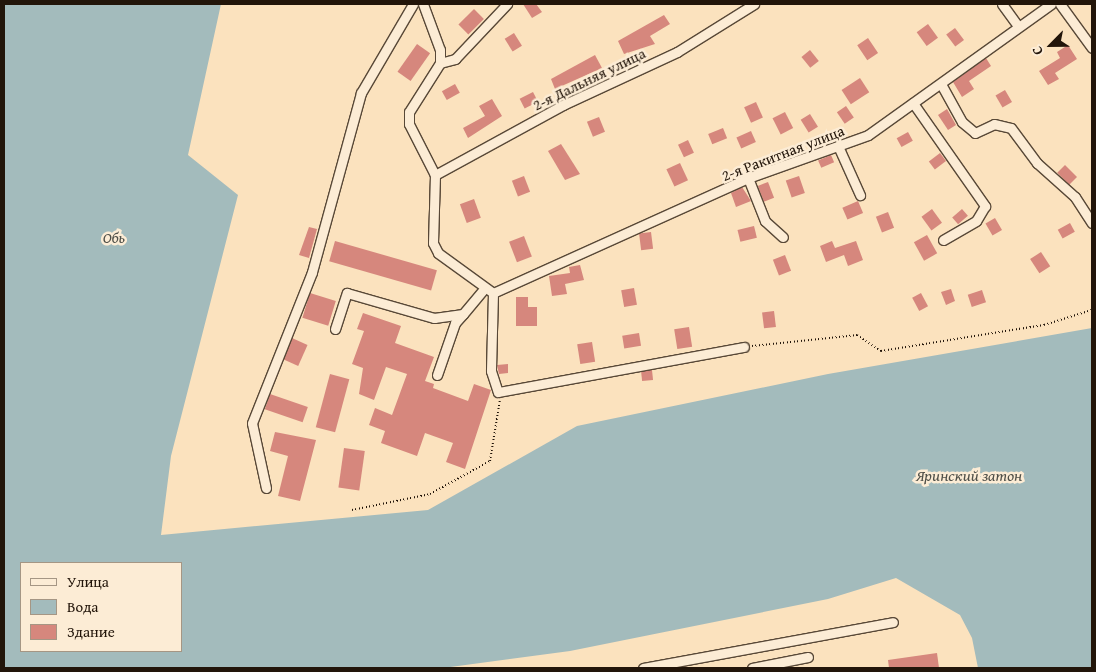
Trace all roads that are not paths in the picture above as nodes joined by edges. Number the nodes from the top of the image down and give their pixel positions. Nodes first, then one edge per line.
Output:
1 (413, 4) edge
2 (423, 4) edge
3 (507, 4) edge
4 (754, 4) edge
5 (1002, 4) edge
6 (1051, 4) edge
7 (1060, 4) edge
8 (1018, 26) junction
9 (1092, 48) edge
10 (440, 63) junction
11 (941, 84) junction
12 (913, 103) junction
13 (838, 146) junction
14 (434, 175) junction
15 (748, 178) junction
16 (860, 195) dead end
17 (1092, 223) edge
18 (783, 237) dead end
19 (943, 240) dead end
20 (484, 289) junction
21 (497, 291) junction
22 (463, 314) junction
23 (335, 329) dead end
24 (744, 347) road end
25 (437, 375) dead end
26 (266, 488) dead end
27 (893, 622) dead end
28 (808, 657) dead end
29 (643, 668) edge
30 (752, 668) edge

1 - 26 street
2 - 10 street
3 - 10 street
4 - 14 street, 2-я Дальняя улица
5 - 8 street
6 - 8 street, 2-я Ракитная улица
7 - 9 street
8 - 11 street, 2-я Ракитная улица
10 - 14 street
11 - 12 street, 2-я Ракитная улица
11 - 17 street
12 - 13 street, 2-я Ракитная улица
12 - 19 street
13 - 15 street, 2-я Ракитная улица
13 - 16 street
14 - 20 street
15 - 18 street
15 - 21 street, 2-я Ракитная улица
20 - 21 street
20 - 22 street
21 - 24 street
22 - 23 street
22 - 25 street
27 - 29 street
28 - 30 street

